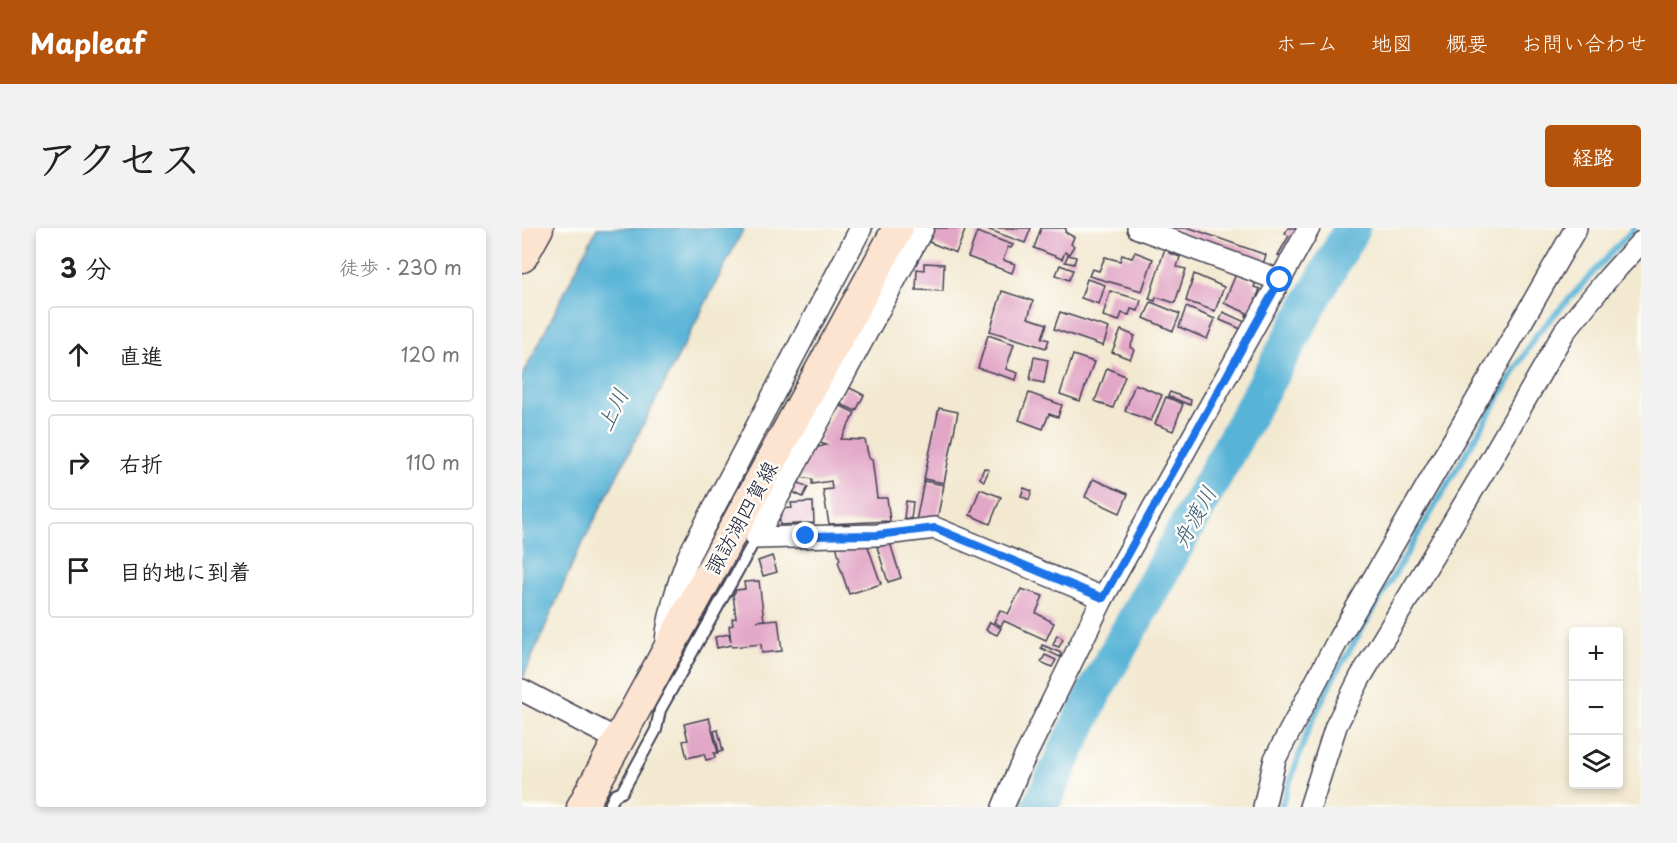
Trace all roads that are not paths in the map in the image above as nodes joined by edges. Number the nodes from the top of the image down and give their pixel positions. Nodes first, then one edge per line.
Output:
1 (538, 228) edge
2 (861, 228) edge
3 (897, 228) edge
4 (923, 228) edge
5 (1138, 228) edge
6 (1309, 228) edge
7 (1576, 228) edge
8 (1641, 243) edge
9 (522, 257) edge
10 (1280, 280) junction
11 (756, 538) junction
12 (1103, 598) junction
13 (664, 657) junction
14 (522, 690) edge
15 (612, 738) junction
16 (582, 807) edge
17 (609, 807) edge
18 (1003, 807) edge
19 (1264, 807) edge
20 (1310, 807) edge

1 - 9 main road
2 - 13 street
3 - 13 main road, 諏訪湖四賀線
4 - 11 street
5 - 10 street
6 - 10 street
7 - 19 street
8 - 20 street
10 - 12 street
11 - 12 street
11 - 17 lane
12 - 18 street
13 - 15 main road, 諏訪湖四賀線
14 - 15 street
15 - 16 main road, 諏訪湖四賀線

